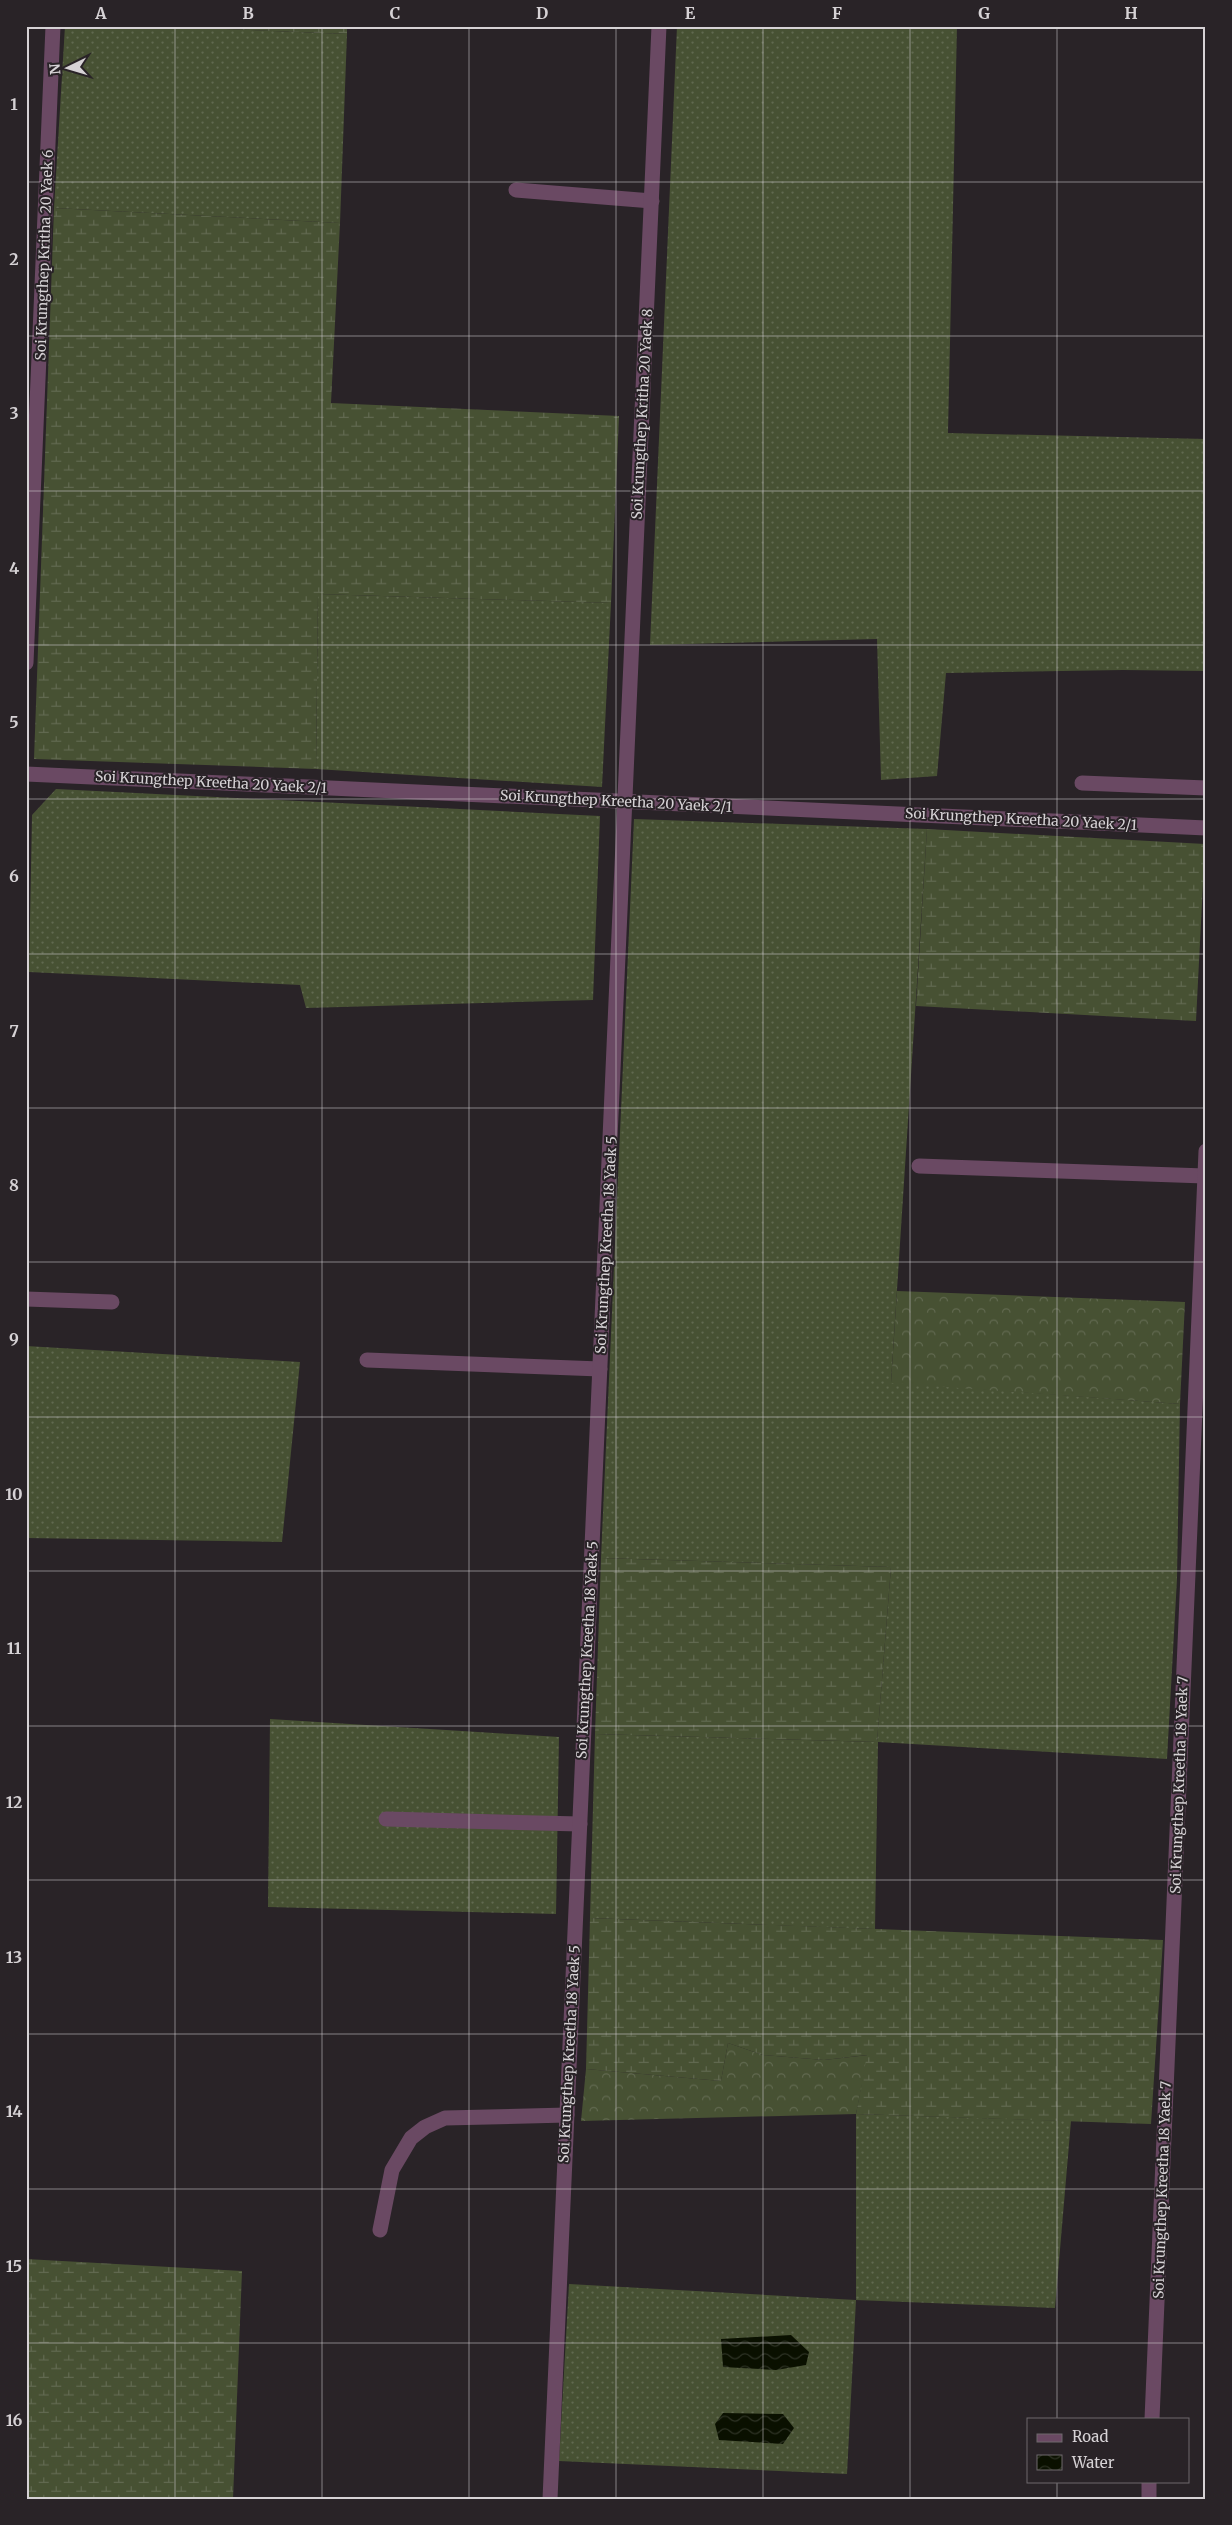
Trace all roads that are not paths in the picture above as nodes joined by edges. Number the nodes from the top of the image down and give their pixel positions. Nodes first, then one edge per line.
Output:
1 (53, 26) edge
2 (659, 26) edge
3 (516, 190) dead end
4 (652, 201) junction
5 (26, 663) edge
6 (26, 774) edge
7 (1082, 783) dead end
8 (1206, 788) edge
9 (625, 801) junction
10 (1206, 828) edge
11 (1206, 1151) edge
12 (919, 1166) dead end
13 (1205, 1176) edge
14 (26, 1299) edge
15 (112, 1302) dead end
16 (367, 1360) dead end
17 (600, 1369) junction
18 (386, 1819) dead end
19 (580, 1824) junction
20 (567, 2115) junction
21 (380, 2230) dead end
22 (1152, 2418) edge
23 (1149, 2482) edge
24 (550, 2499) edge
25 (1149, 2499) edge

1 - 5 street, Soi Krungthep Kritha 20 Yaek 6
2 - 4 street, Soi Krungthep Kritha 20 Yaek 8
3 - 4 street
4 - 9 street, Soi Krungthep Kritha 20 Yaek 8
6 - 9 street, Soi Krungthep Kreetha 20 Yaek 2/1
7 - 8 street
9 - 10 street, Soi Krungthep Kreetha 20 Yaek 2/1
9 - 17 street, Soi Krungthep Kreetha 18 Yaek 5
11 - 13 street, Soi Krungthep Kreetha 18 Yaek 7
12 - 13 street
13 - 22 street, Soi Krungthep Kreetha 18 Yaek 7
14 - 15 street
16 - 17 street
17 - 19 street, Soi Krungthep Kreetha 18 Yaek 5
18 - 19 street
19 - 20 street, Soi Krungthep Kreetha 18 Yaek 5
20 - 21 street
20 - 24 street, Soi Krungthep Kreetha 18 Yaek 5
23 - 25 street

